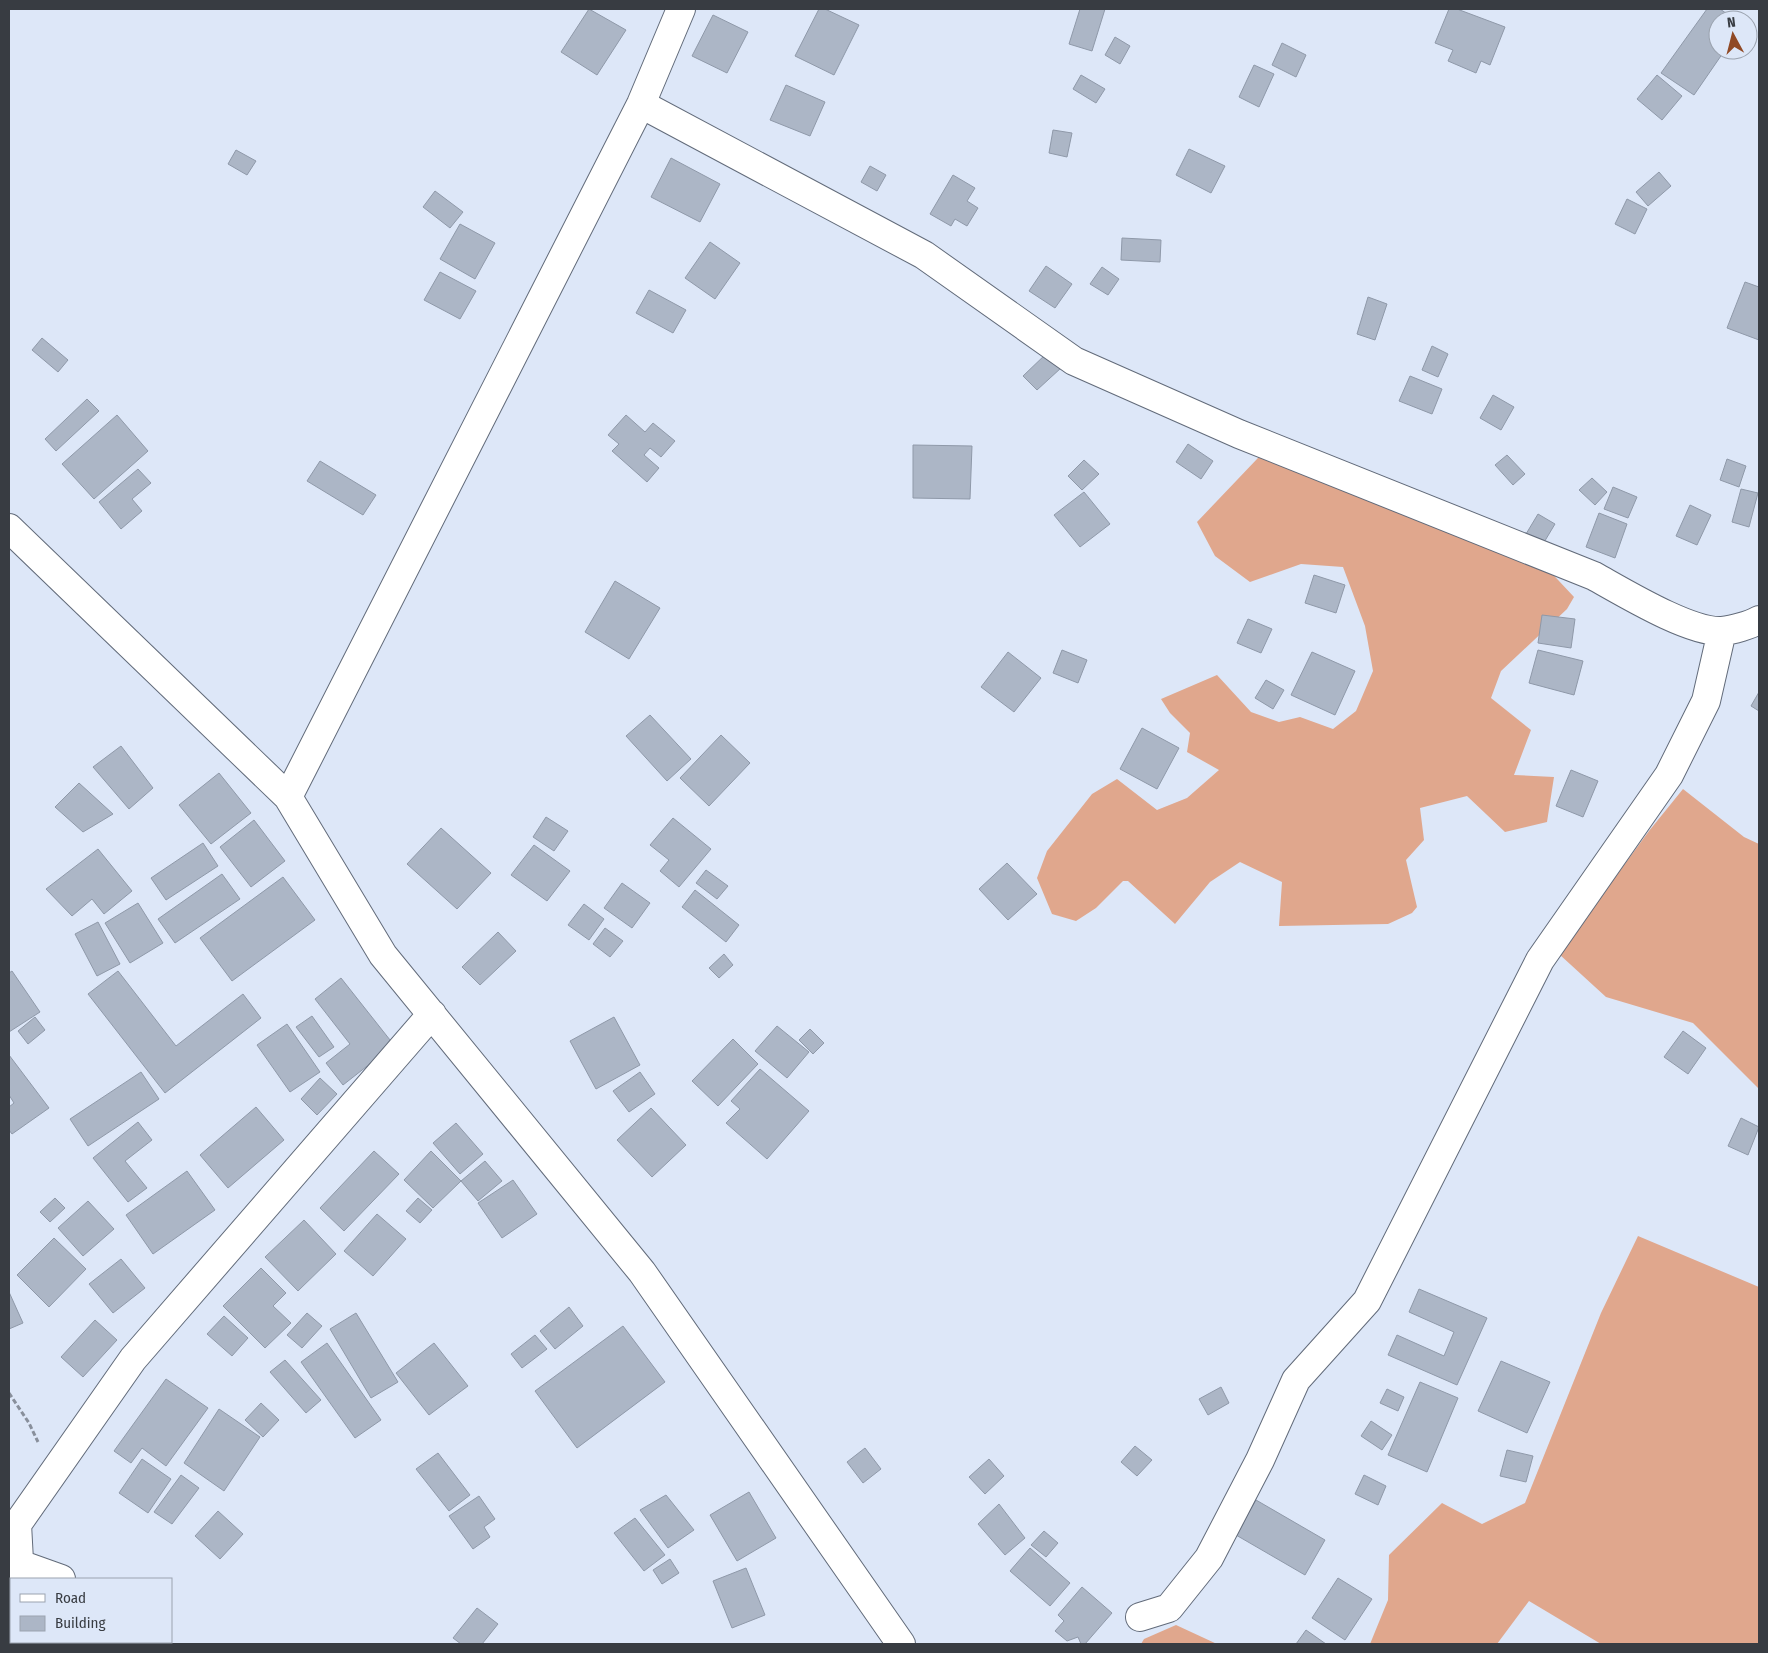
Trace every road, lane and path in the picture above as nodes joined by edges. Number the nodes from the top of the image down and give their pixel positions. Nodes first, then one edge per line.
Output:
1 (681, 9) edge
2 (641, 104) junction
3 (9, 528) edge
4 (1759, 620) edge
5 (1722, 631) junction
6 (288, 797) junction
7 (432, 1014) junction
8 (9, 1393) edge
9 (53, 1474) junction
10 (13, 1530) edge
11 (20, 1571) edge
12 (56, 1578) edge
13 (1140, 1617) dead end
14 (901, 1644) edge

1 - 2 street
2 - 5 street
2 - 6 street
3 - 6 street
4 - 5 street
5 - 13 street
6 - 7 street
7 - 9 street
7 - 14 street
8 - 9 path
9 - 10 street
10 - 11 street
11 - 12 street

